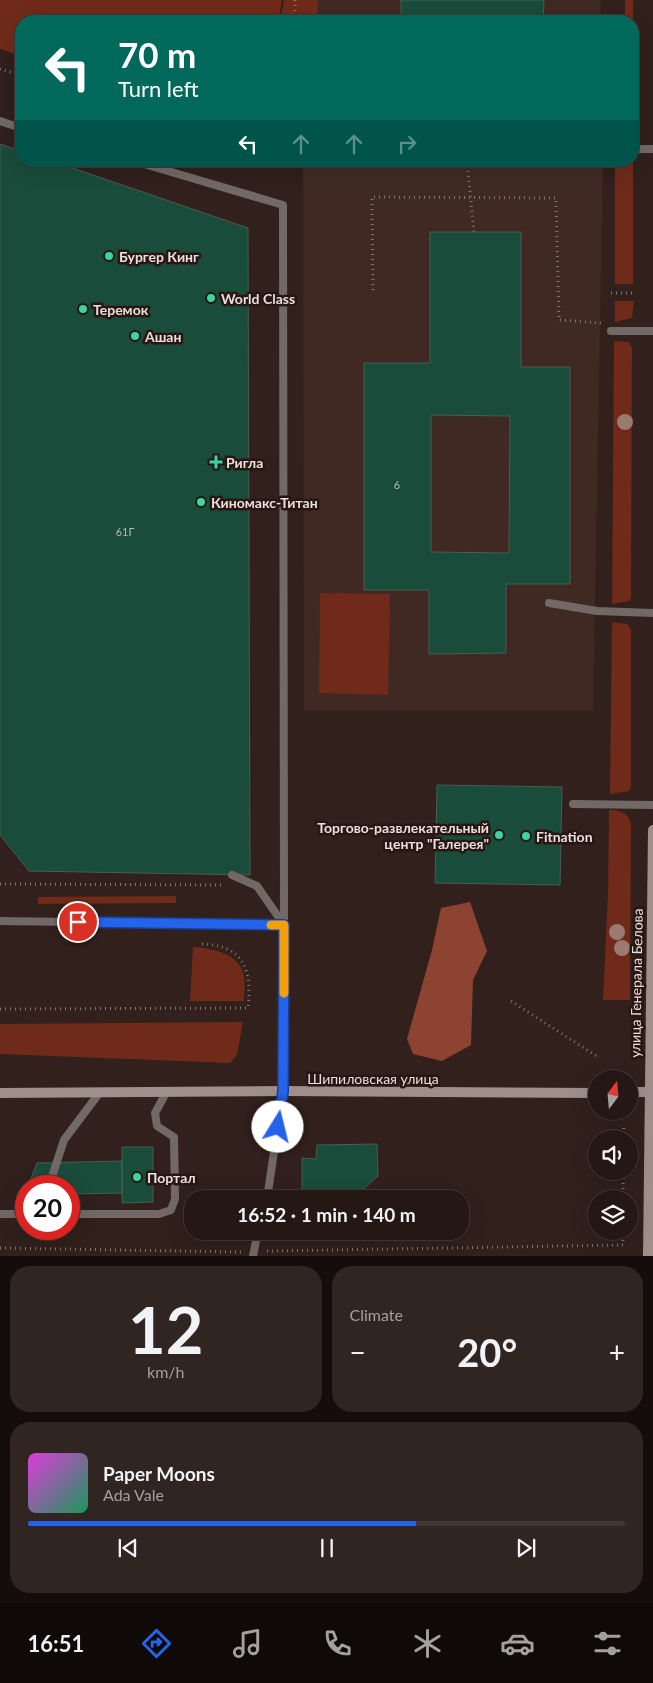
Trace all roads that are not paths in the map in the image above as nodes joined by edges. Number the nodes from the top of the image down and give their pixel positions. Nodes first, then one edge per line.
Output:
1 (0, 121) edge
2 (15, 126) edge
3 (639, 149) edge
4 (653, 149) edge
5 (154, 167) edge
6 (611, 331) road end
7 (653, 331) edge
8 (550, 603) dead end
9 (653, 613) edge
10 (573, 804) dead end
11 (653, 805) edge
12 (653, 830) edge
13 (232, 875) dead end
14 (0, 921) edge
15 (284, 925) junction
16 (283, 1091) junction
17 (100, 1092) junction
18 (638, 1092) edge
19 (651, 1092) edge
20 (0, 1093) edge
21 (166, 1093) junction
22 (588, 1093) edge
23 (53, 1175) edge
24 (268, 1190) edge
25 (0, 1214) edge
26 (15, 1214) edge
27 (80, 1214) edge
28 (650, 1238) edge
29 (256, 1240) edge
30 (253, 1254) edge
31 (648, 1256) edge

1 - 2 lane
3 - 4 lane
5 - 15 lane
6 - 7 lane
8 - 9 lane
10 - 11 lane
12 - 19 main road, улица Генерала Белова
13 - 15 lane
14 - 15 lane
15 - 16 lane
16 - 21 main road, Шипиловская улица
16 - 22 main road, Шипиловская улица
16 - 24 lane
17 - 20 main road, Шипиловская улица
17 - 21 main road, Шипиловская улица
17 - 23 lane
18 - 19 main road
19 - 28 main road, улица Генерала Белова
21 - 27 lane
25 - 26 lane
28 - 31 main road, улица Генерала Белова
29 - 30 lane

